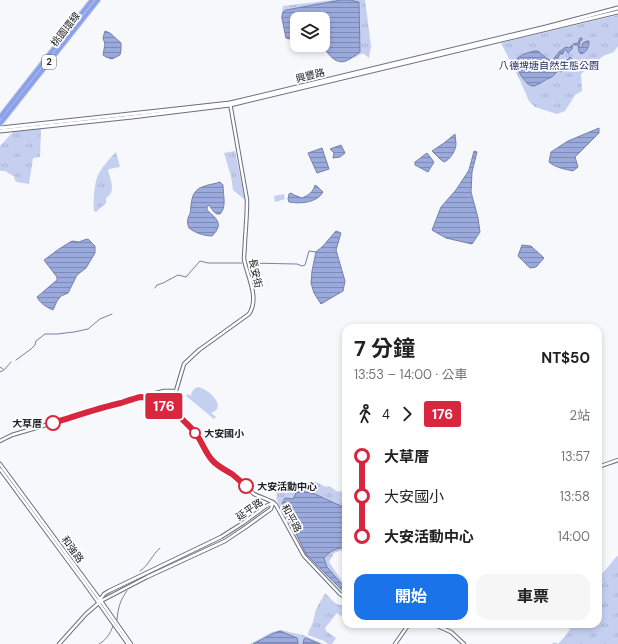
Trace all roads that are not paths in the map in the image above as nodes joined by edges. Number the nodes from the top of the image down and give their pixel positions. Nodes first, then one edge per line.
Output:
1 (92, 0) edge
2 (98, 0) edge
3 (618, 10) edge
4 (230, 104) junction
5 (0, 117) edge
6 (1, 128) edge
7 (176, 391) junction
8 (142, 397) junction
9 (172, 411) junction
10 (0, 441) edge
11 (618, 460) edge
12 (0, 464) edge
13 (602, 466) edge
14 (0, 469) edge
15 (273, 502) junction
16 (342, 595) edge
17 (100, 601) junction
18 (405, 628) edge
19 (442, 628) edge
20 (123, 635) junction
21 (59, 644) edge
22 (128, 644) edge
23 (131, 644) edge
24 (395, 644) edge
25 (464, 644) edge

1 - 5 highway, 桃園環線 / 2
2 - 6 highway, 桃園環線 / 2
3 - 4 main road, 興豐路
4 - 6 main road, 興豐路
4 - 7 street, 長安街
7 - 8 street
7 - 9 street, 長安街
8 - 9 street, 和平路
8 - 10 street
9 - 15 street, 和平路
11 - 13 street
12 - 17 street, 和強路
14 - 17 street, 和強路
15 - 16 street, 和平路
15 - 17 street, 延平路
15 - 17 street, 延平路
17 - 20 street, 和強路
17 - 21 street, 延平路
18 - 24 street
19 - 25 street
20 - 22 street, 和強路
20 - 23 street, 和強路

